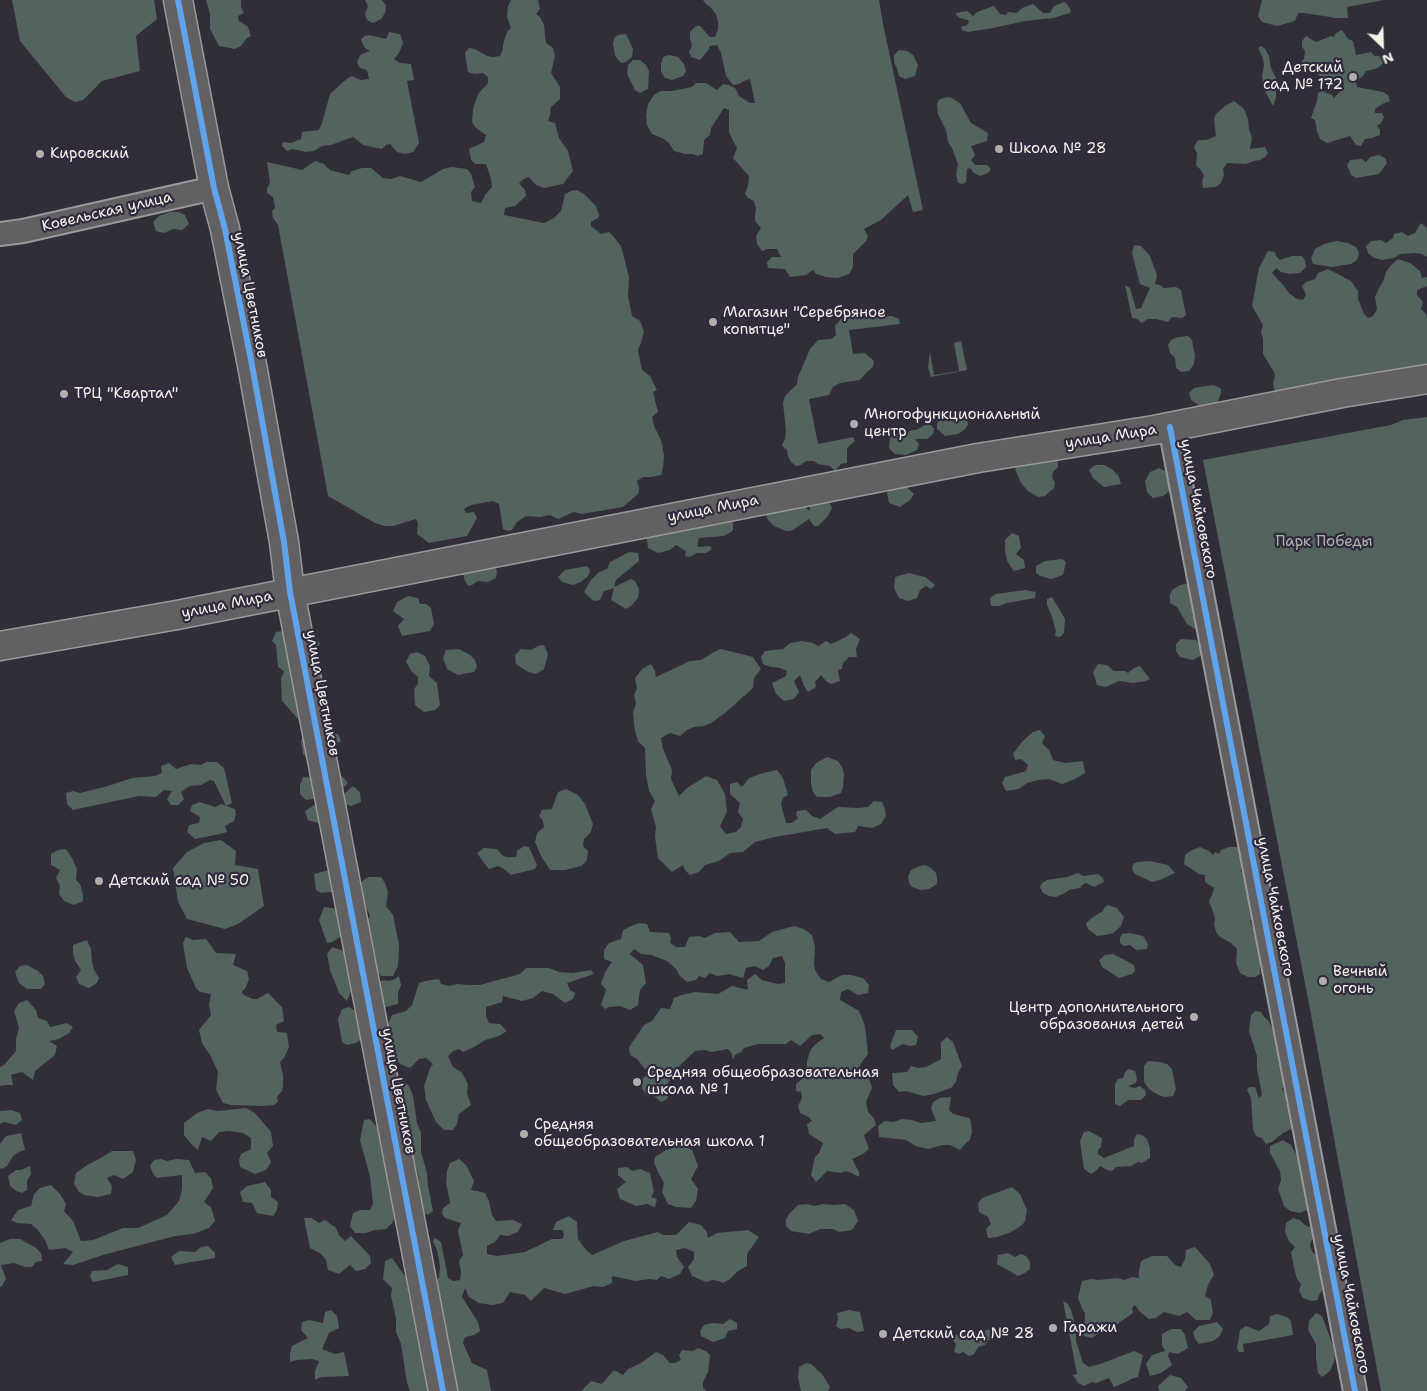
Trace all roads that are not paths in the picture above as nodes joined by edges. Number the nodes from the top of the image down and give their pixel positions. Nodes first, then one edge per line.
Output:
1 (178, 0) edge
2 (214, 188) junction
3 (0, 234) edge
4 (1427, 379) edge
5 (1170, 427) junction
6 (290, 592) junction
7 (0, 646) edge
8 (443, 1391) edge
9 (1355, 1391) edge

1 - 2 main road, улица Цветников
2 - 3 street, Ковельская улица
2 - 6 main road, улица Цветников
4 - 5 main road, улица Мира
5 - 6 main road, улица Мира
5 - 9 street, улица Чайковского
6 - 7 main road, улица Мира
6 - 8 main road, улица Цветников

